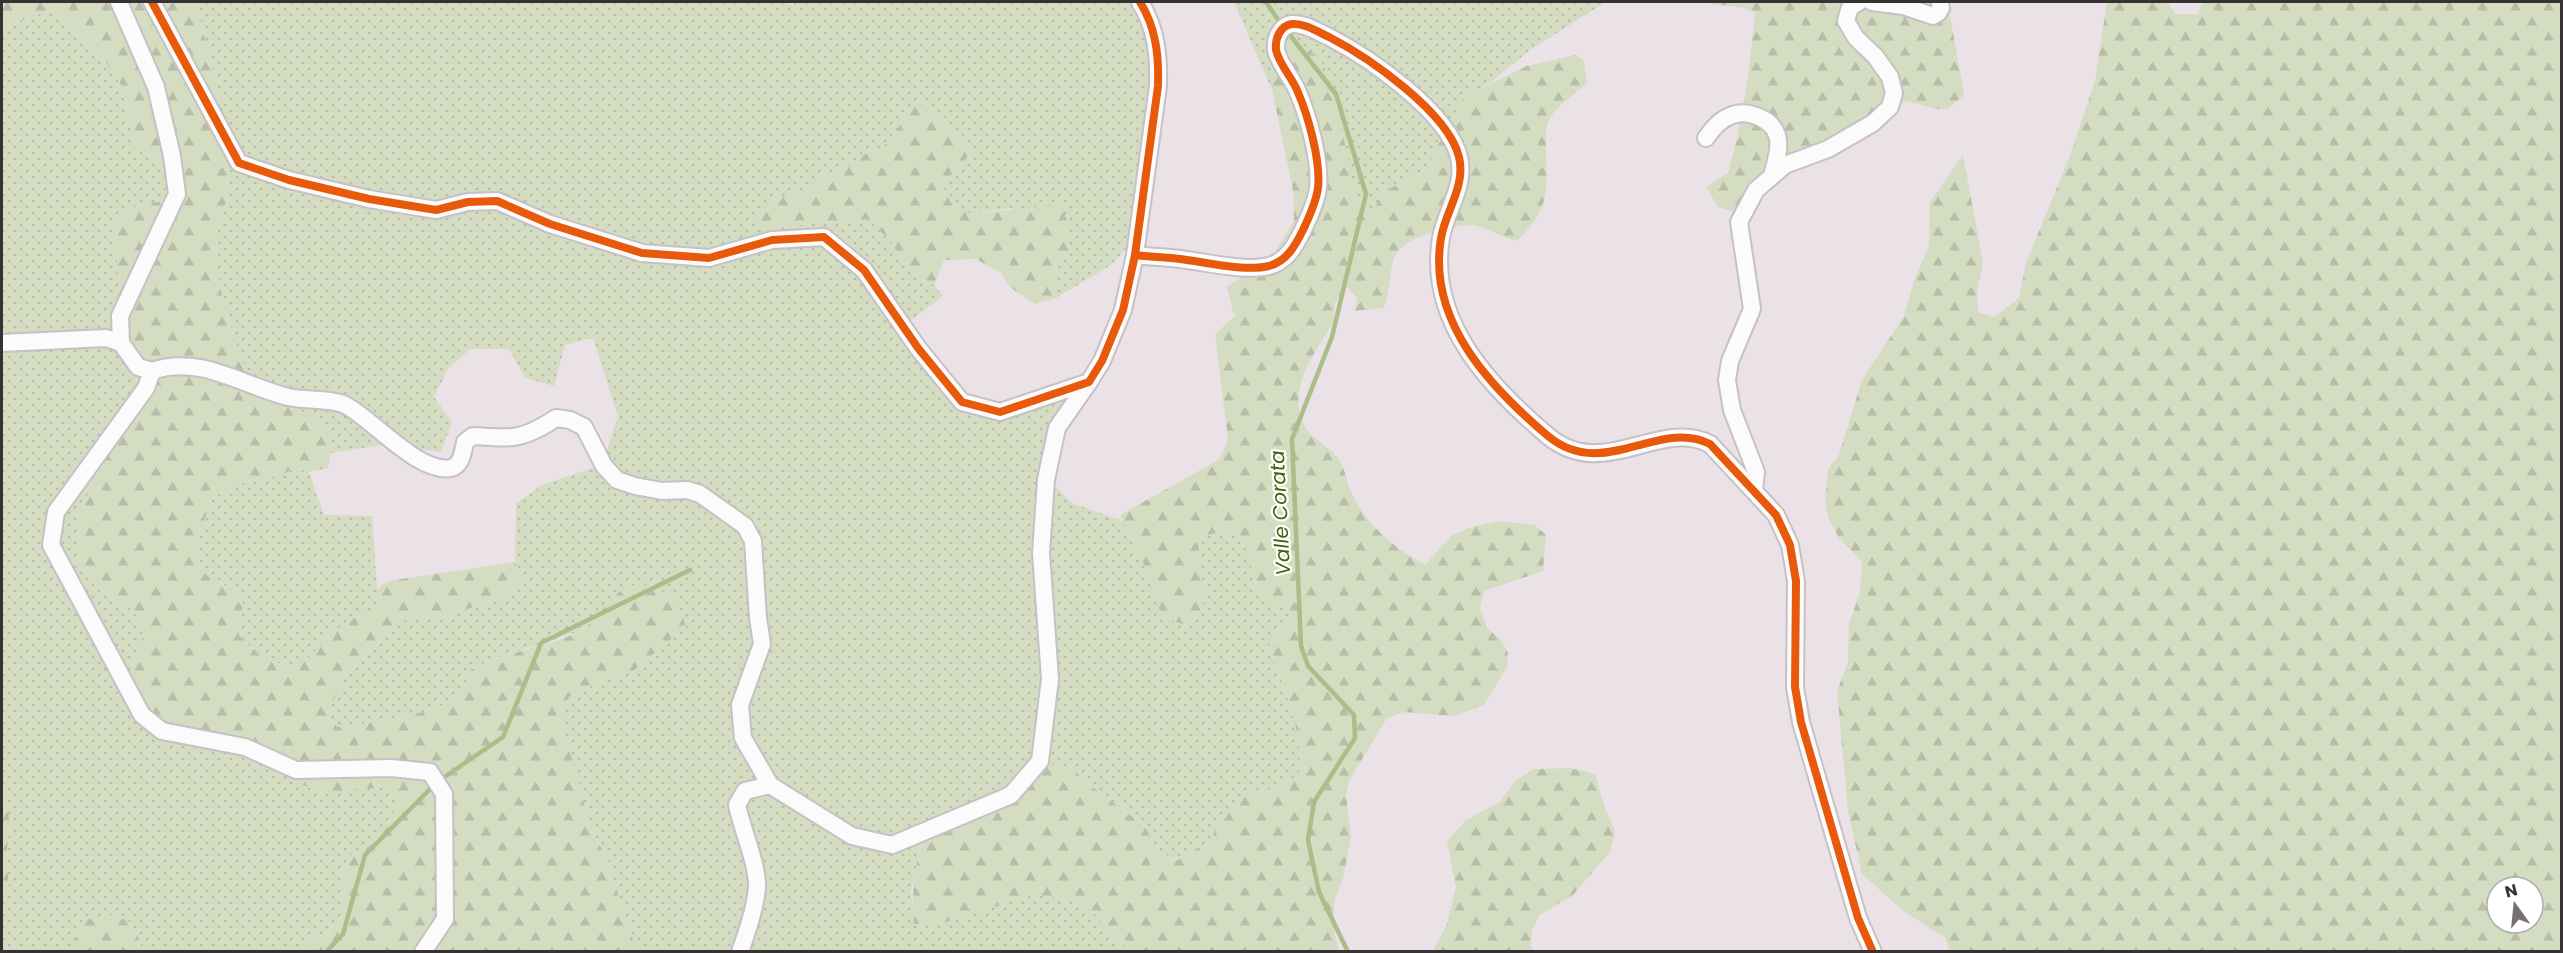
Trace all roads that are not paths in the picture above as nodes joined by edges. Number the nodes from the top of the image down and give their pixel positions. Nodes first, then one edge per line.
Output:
1 (119, 2) edge
2 (152, 2) edge
3 (1140, 2) edge
4 (1859, 2) edge
5 (1872, 2) edge
6 (1940, 2) edge
7 (1706, 138) dead end
8 (1772, 176) junction
9 (1135, 255) junction
10 (2, 343) edge
11 (121, 343) junction
12 (152, 371) junction
13 (1089, 382) junction
14 (1754, 490) junction
15 (770, 784) junction
16 (423, 951) edge
17 (740, 951) edge
18 (1873, 951) edge

1 - 11 street
2 - 13 street
3 - 9 street
4 - 8 street
5 - 6 street
7 - 8 street
8 - 14 street
9 - 13 street
9 - 14 street
10 - 11 street
11 - 12 street
12 - 15 street
12 - 16 street
13 - 15 street
14 - 18 street
15 - 17 street

